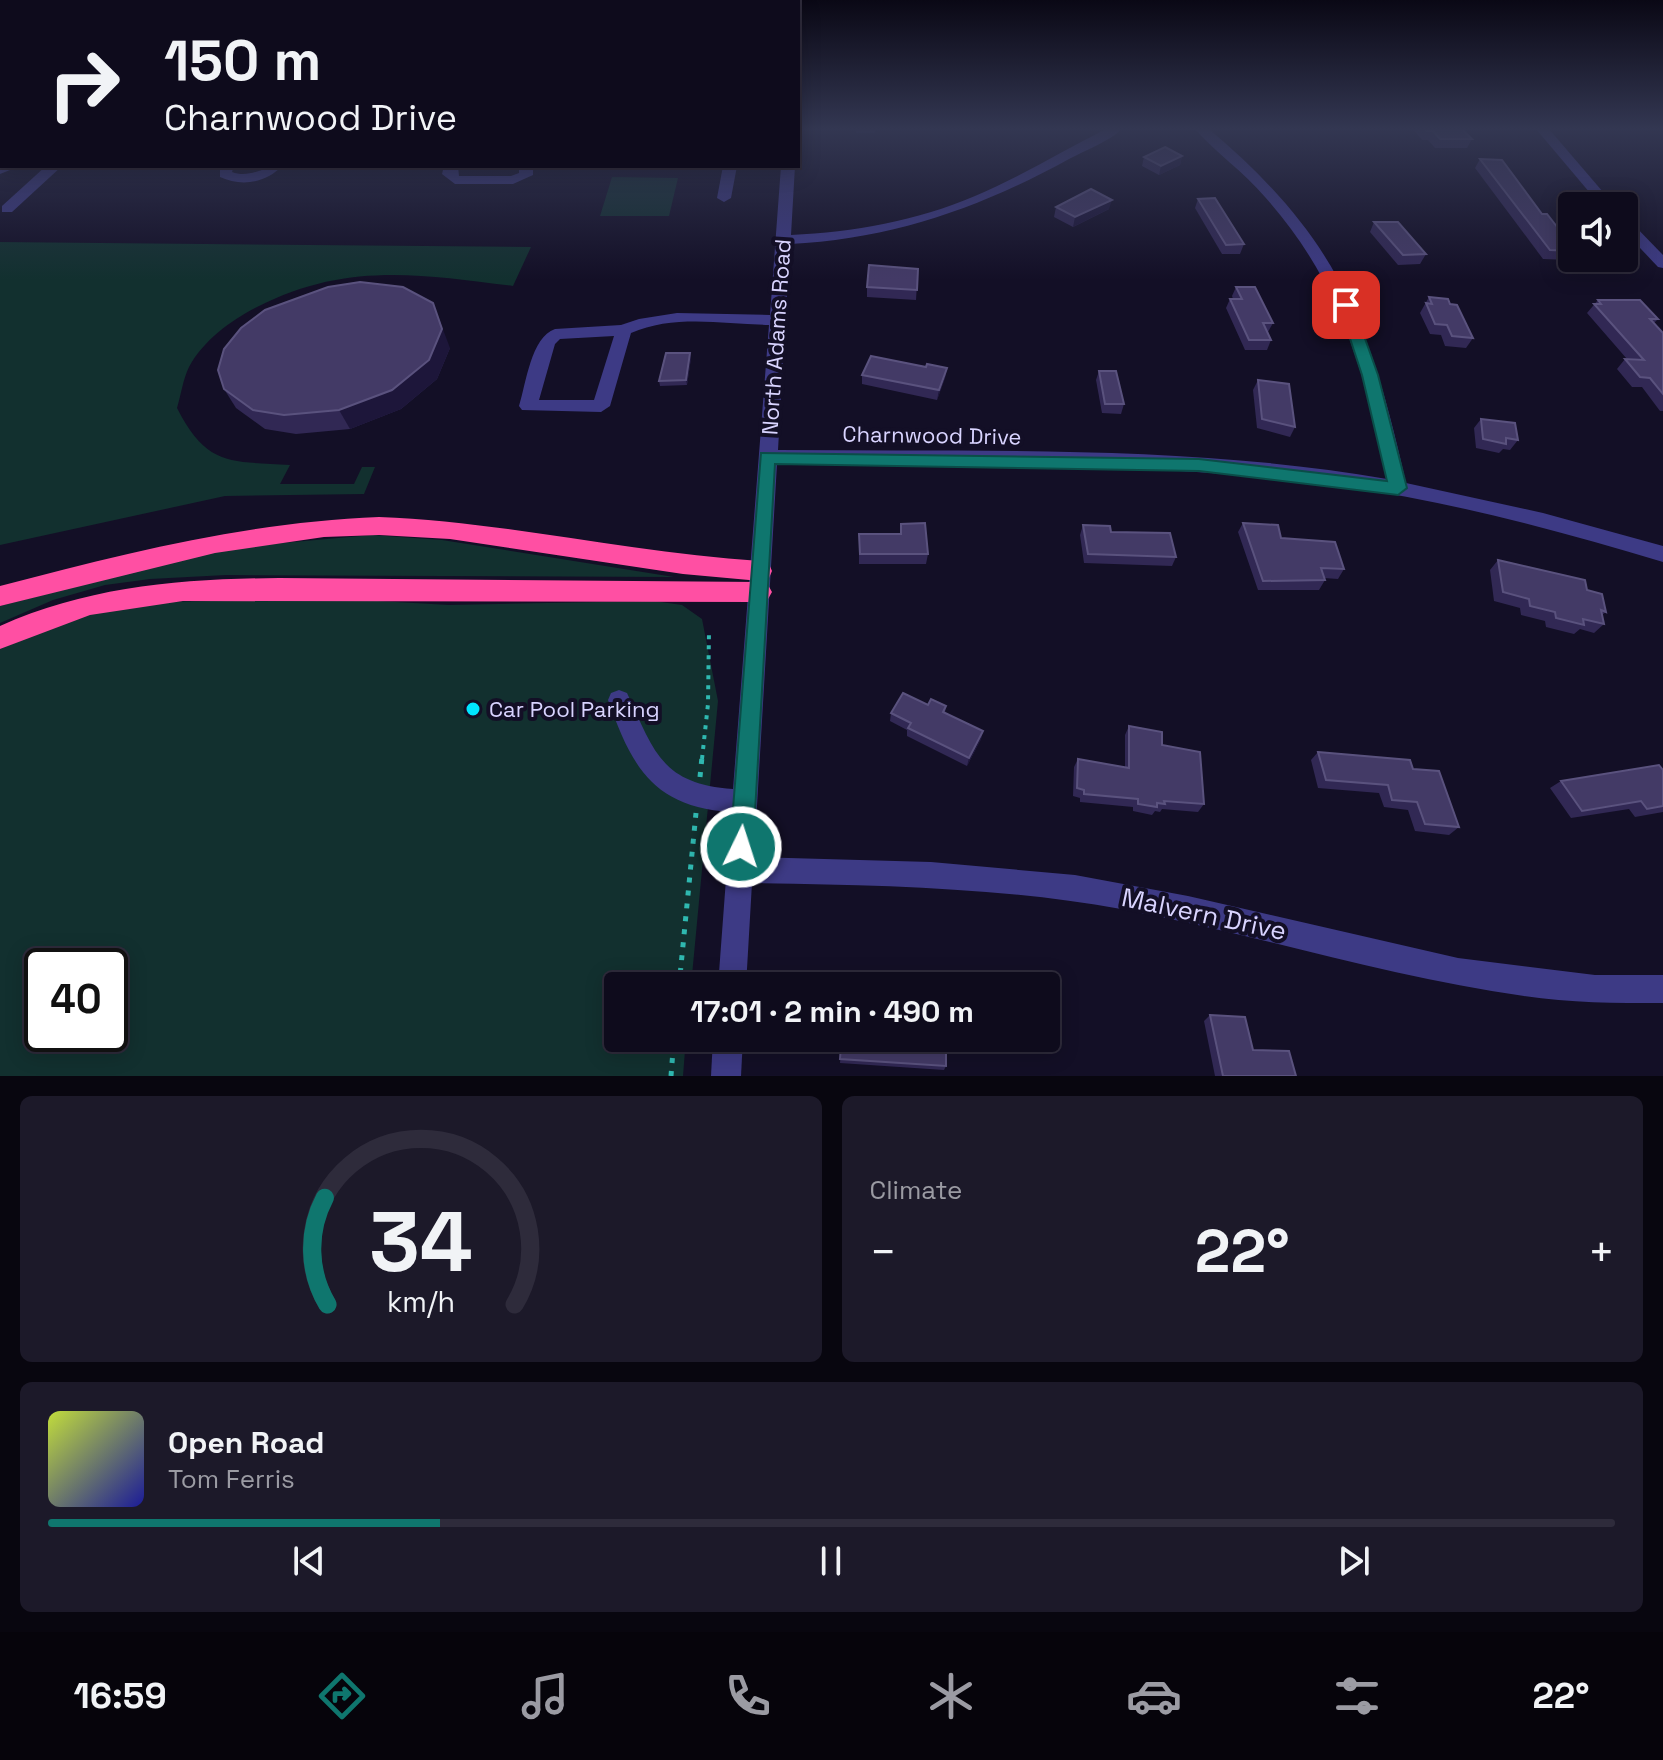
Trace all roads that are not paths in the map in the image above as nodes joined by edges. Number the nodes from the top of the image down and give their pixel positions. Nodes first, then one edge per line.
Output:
1 (37, 179) edge
2 (457, 179) edge
3 (515, 179) edge
4 (728, 179) edge
5 (787, 179) edge
6 (1021, 179) edge
7 (1254, 179) edge
8 (724, 198) dead end
9 (7, 209) dead end
10 (1638, 238) edge
11 (782, 240) junction
12 (1663, 264) edge
13 (777, 320) junction
14 (624, 330) junction
15 (767, 457) junction
16 (1398, 488) junction
17 (1663, 554) edge
18 (759, 582) junction
19 (0, 596) edge
20 (0, 638) edge
21 (619, 700) dead end
22 (745, 801) junction
23 (739, 870) junction
24 (733, 972) edge
25 (1663, 989) edge
26 (727, 1052) edge
27 (726, 1076) edge

1 - 9 street
2 - 3 street
4 - 8 street
5 - 11 street, North Adams Road
6 - 11 street
7 - 16 street
10 - 12 street
11 - 13 street, North Adams Road
13 - 14 street
13 - 15 street, North Adams Road
14 - 14 street
15 - 16 street, Charnwood Drive
15 - 18 street, North Adams Road
16 - 17 street, Charnwood Drive
18 - 19 highway
18 - 20 highway
18 - 22 street, North Adams Road
21 - 22 street
22 - 23 street, North Adams Road
23 - 24 street, North Adams Road
23 - 25 street, Malvern Drive
26 - 27 street

